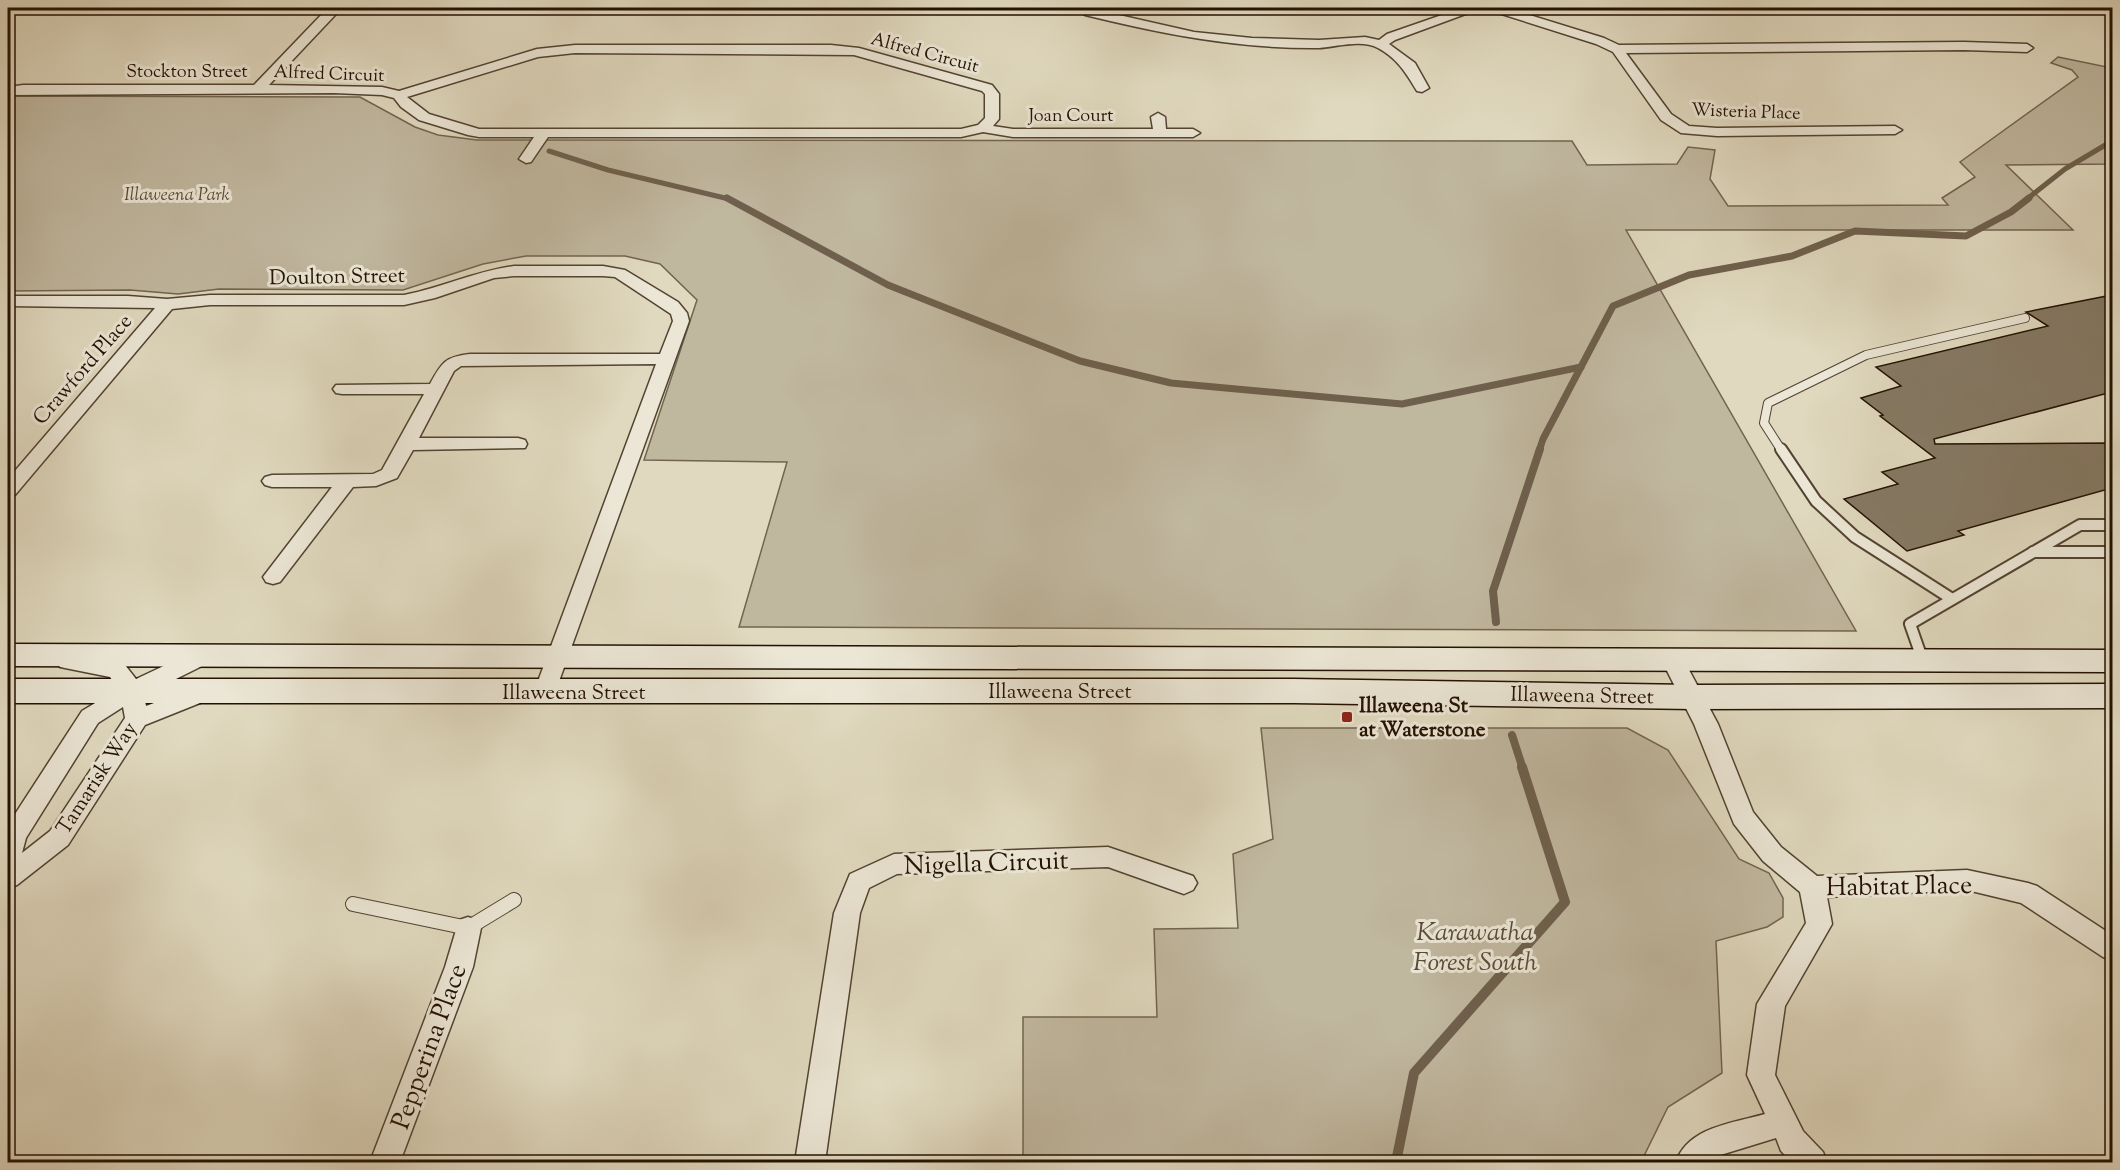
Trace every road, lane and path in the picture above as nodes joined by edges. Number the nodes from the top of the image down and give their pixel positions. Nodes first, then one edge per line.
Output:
1 (355, 8) edge
2 (1078, 8) edge
3 (1488, 8) edge
4 (1496, 8) edge
5 (23, 9) edge
6 (223, 9) edge
7 (333, 10) junction
8 (1381, 44) junction
9 (2027, 48) dead end
10 (1617, 49) junction
11 (1422, 88) dead end
12 (258, 89) junction
13 (8, 91) edge
14 (399, 95) junction
15 (1158, 117) dead end
16 (983, 128) junction
17 (1895, 130) dead end
18 (1160, 132) junction
19 (544, 133) junction
20 (1193, 133) dead end
21 (526, 159) dead end
22 (8, 301) edge
23 (167, 304) junction
24 (2025, 318) dead end
25 (668, 359) junction
26 (342, 389) dead end
27 (435, 389) junction
28 (406, 444) junction
29 (518, 444) dead end
30 (347, 480) junction
31 (272, 481) dead end
32 (8, 491) edge
33 (2112, 525) edge
34 (2033, 552) junction
35 (2112, 552) edge
36 (273, 577) dead end
37 (1953, 599) junction
38 (44, 655) junction
39 (204, 655) junction
40 (561, 655) junction
41 (8, 656) edge
42 (1673, 661) junction
43 (1923, 661) junction
44 (2112, 661) edge
45 (67, 691) junction
46 (8, 692) edge
47 (545, 692) junction
48 (1973, 696) junction
49 (2112, 696) edge
50 (1693, 697) junction
51 (134, 705) junction
52 (88, 719) junction
53 (8, 858) edge
54 (8, 878) edge
55 (1184, 883) dead end
56 (1812, 887) junction
57 (514, 900) dead end
58 (353, 904) dead end
59 (468, 928) junction
60 (2112, 949) edge
61 (1784, 1122) junction
62 (385, 1162) edge
63 (810, 1162) edge
64 (1691, 1162) edge
65 (1812, 1162) edge

1 - 7 street
2 - 8 street
3 - 8 street
4 - 10 street
5 - 6 street
6 - 7 street
7 - 12 street, Stockton Street
8 - 11 street
9 - 10 street
10 - 17 street, Wisteria Place
12 - 13 street, Stockton Street
12 - 14 street, Alfred Circuit
14 - 16 street, Alfred Circuit
14 - 19 street, Alfred Circuit
15 - 18 street
16 - 18 street, Joan Court
16 - 19 street, Alfred Circuit
18 - 20 street, Joan Court
19 - 21 street
22 - 23 street, Doulton Street
23 - 25 street, Doulton Street
23 - 32 street, Crawford Place
24 - 37 lane
25 - 27 street
25 - 40 street, Doulton Street
26 - 27 street
27 - 28 street
28 - 29 street
28 - 30 street
30 - 31 street
30 - 36 street
33 - 34 lane
34 - 35 lane
34 - 37 lane
37 - 43 lane
38 - 39 main road, Illaweena Street
38 - 41 main road, Illaweena Street
38 - 51 street, Tamarisk Way
39 - 40 main road, Illaweena Street
39 - 51 street, Tamarisk Way
40 - 42 main road, Illaweena Street
40 - 47 street, Doulton Street
42 - 43 main road, Illaweena Street
42 - 50 street
43 - 44 main road, Illaweena Street
43 - 48 main road
45 - 46 main road, Illaweena Street
45 - 51 main road, Illaweena Street
45 - 52 street
47 - 50 main road, Illaweena Street
47 - 51 main road, Illaweena Street
48 - 49 main road, Illaweena Street
48 - 50 main road, Illaweena Street
50 - 56 street
51 - 52 street, Tamarisk Way
51 - 54 street, Tamarisk Way
52 - 53 street, Tamarisk Way
55 - 63 street, Nigella Circuit
56 - 60 street, Habitat Place
56 - 61 street
57 - 59 lane
58 - 59 lane
59 - 62 street, Pepperina Place
61 - 64 street
61 - 65 street

